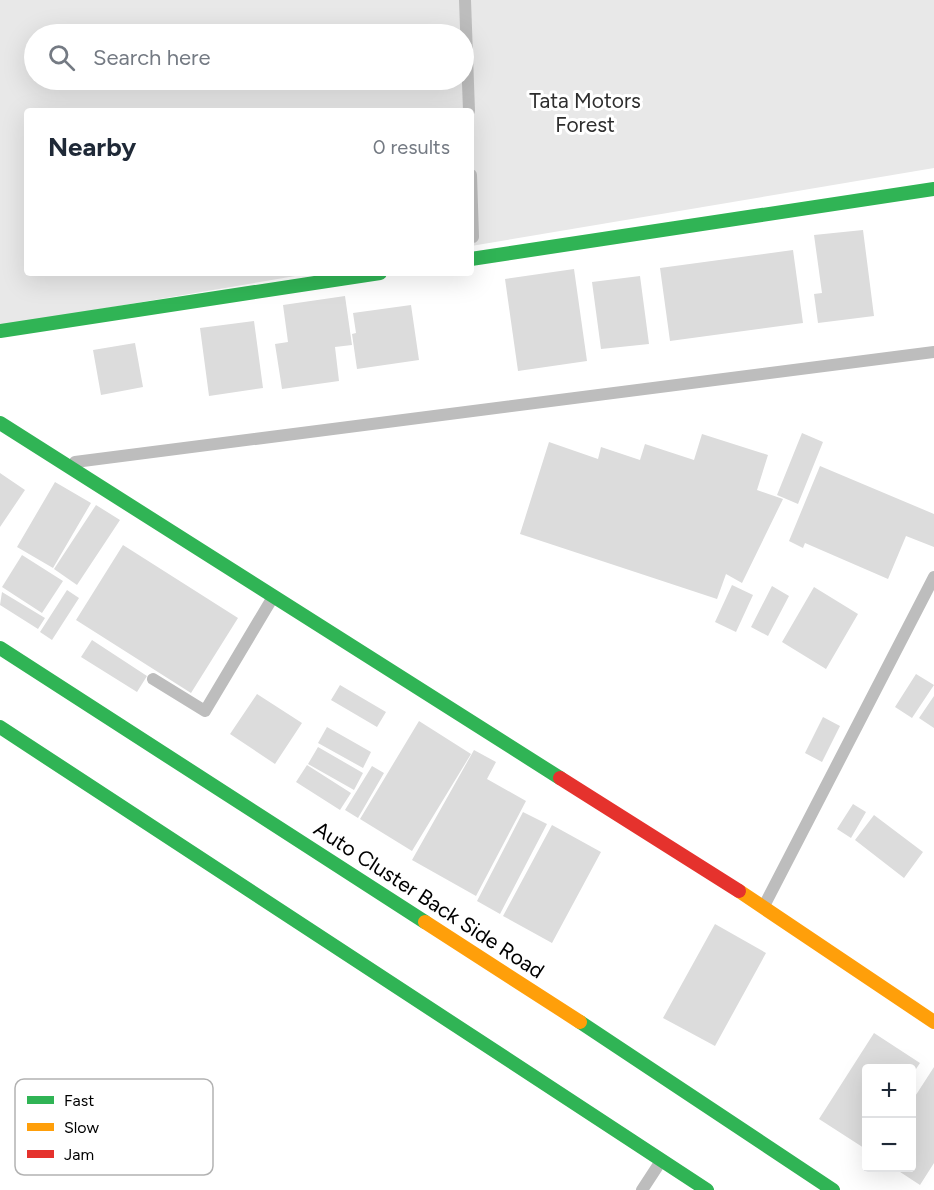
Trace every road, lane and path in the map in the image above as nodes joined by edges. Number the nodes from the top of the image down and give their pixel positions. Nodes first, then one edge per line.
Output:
1 (465, 0) edge
2 (466, 24) edge
3 (468, 90) edge
4 (469, 108) edge
5 (934, 189) edge
6 (474, 213) edge
7 (476, 237) edge
8 (474, 259) edge
9 (360, 276) edge
10 (0, 331) edge
11 (934, 352) edge
12 (0, 423) edge
13 (65, 464) junction
14 (934, 577) edge
15 (273, 596) junction
16 (0, 648) edge
17 (153, 679) dead end
18 (0, 727) edge
19 (764, 907) junction
20 (934, 1022) edge
21 (662, 1160) junction
22 (642, 1190) edge
23 (707, 1190) edge
24 (833, 1190) edge

1 - 2 lane
3 - 4 lane
5 - 8 main road
6 - 7 lane
9 - 10 main road
11 - 13 lane
12 - 13 main road
13 - 15 main road
14 - 19 lane
15 - 17 lane
15 - 19 main road
16 - 24 main road, Auto Cluster Back Side Road
18 - 21 main road
19 - 20 main road
21 - 22 lane
21 - 23 main road

